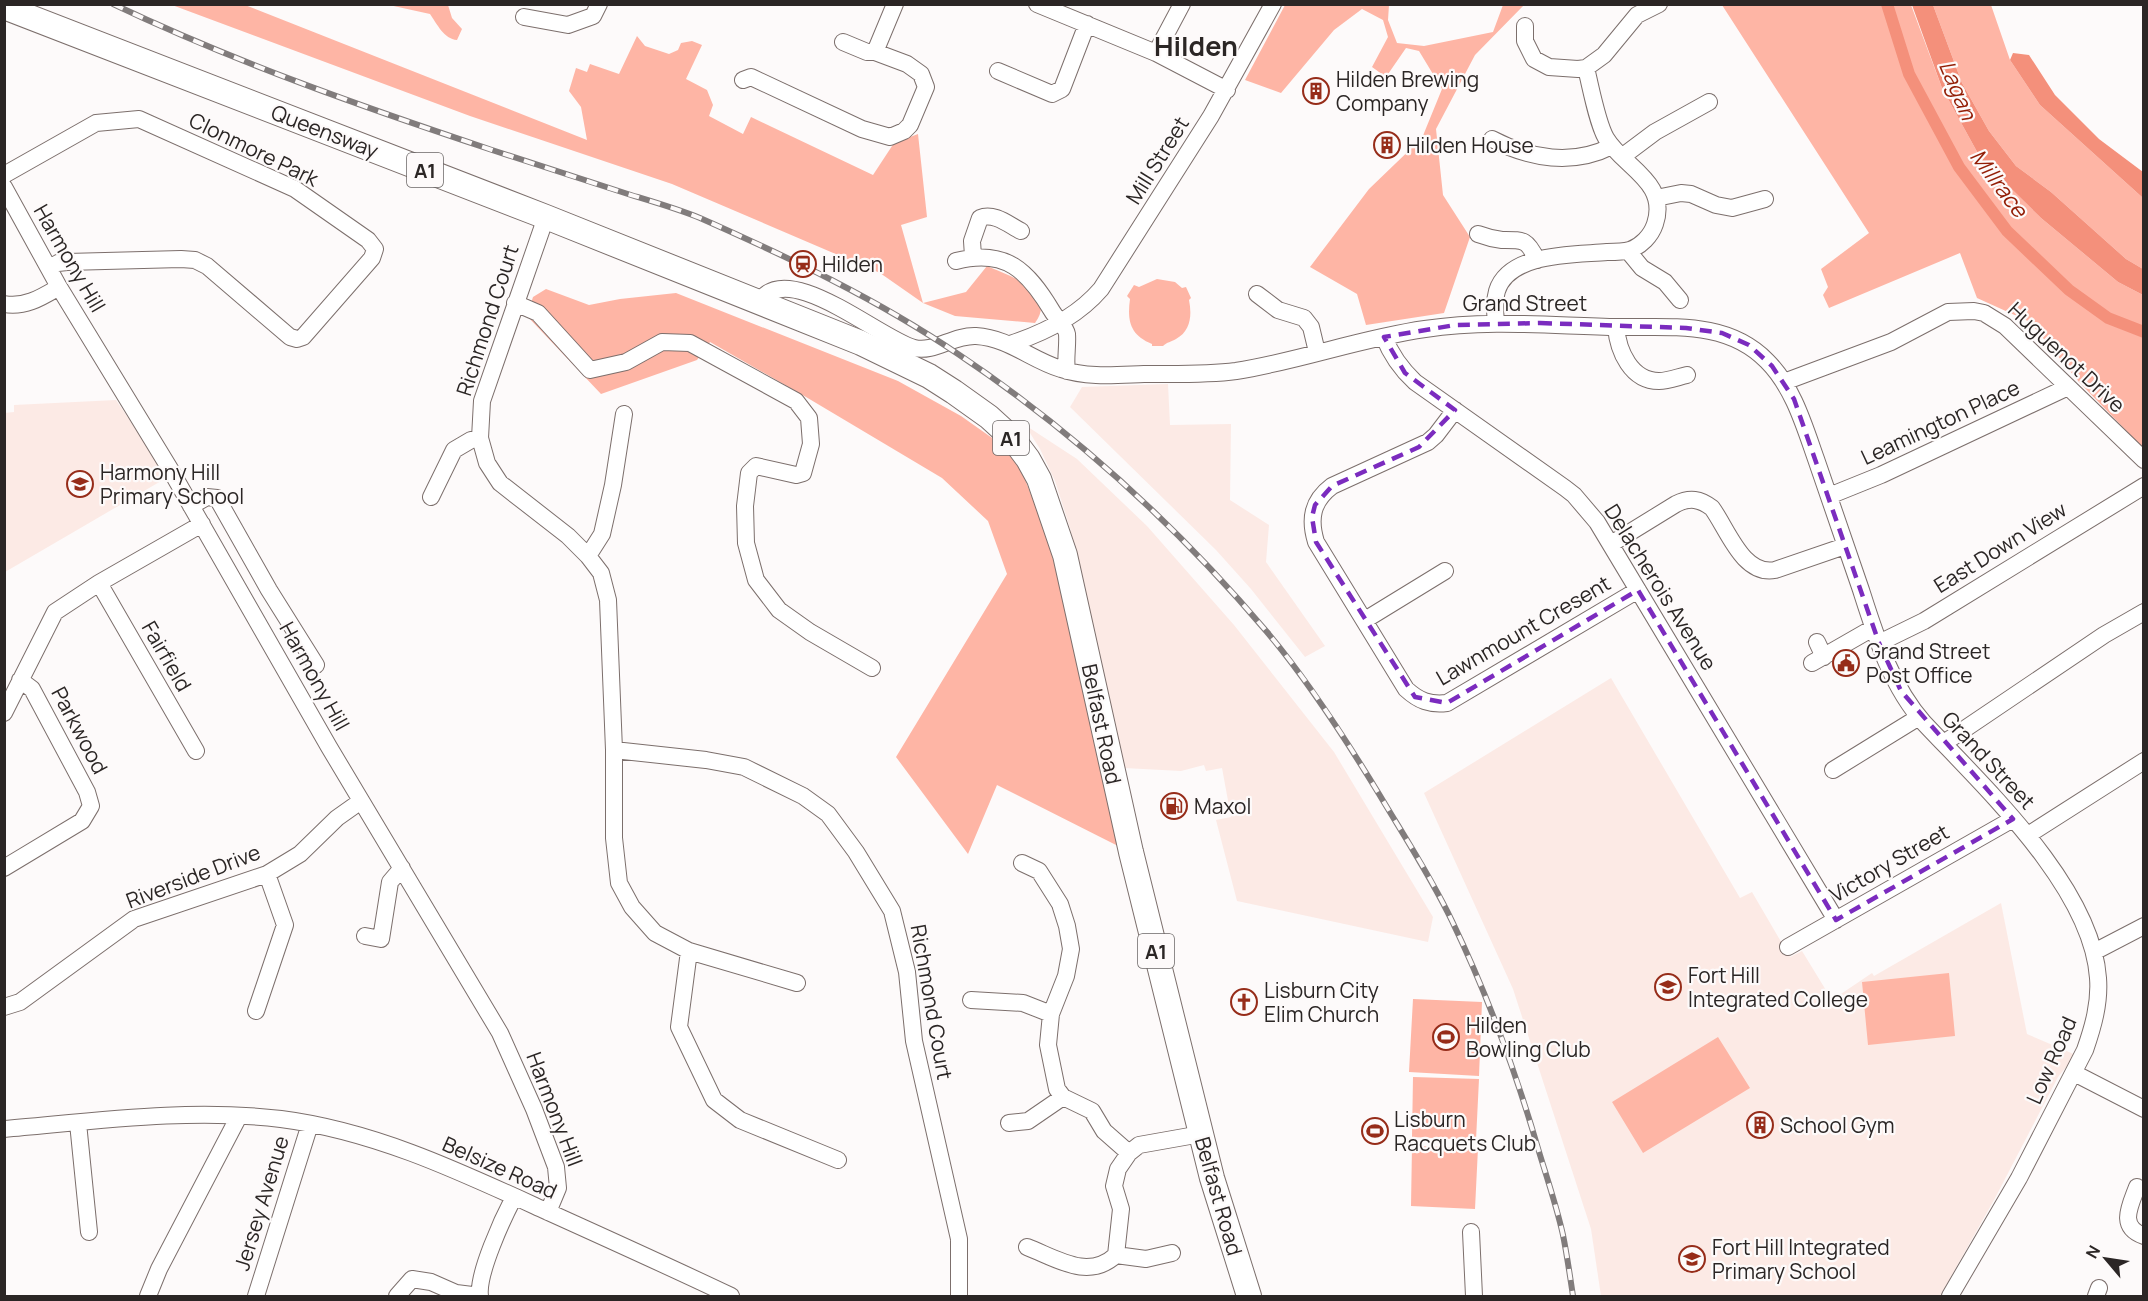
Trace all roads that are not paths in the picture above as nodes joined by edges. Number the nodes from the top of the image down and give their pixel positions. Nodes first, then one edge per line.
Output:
1 (25, 4) edge
2 (599, 4) edge
3 (895, 4) edge
4 (1037, 4) edge
5 (1182, 4) edge
6 (1273, 4) edge
7 (1659, 4) edge
8 (4, 7) edge
9 (524, 17) dead end
10 (1087, 24) junction
11 (1525, 26) dead end
12 (91, 40) junction
13 (843, 42) dead end
14 (875, 52) junction
15 (1156, 53) junction
16 (1586, 68) junction
17 (998, 71) dead end
18 (743, 80) dead end
19 (1227, 90) junction
20 (1709, 102) dead end
21 (1492, 139) dead end
22 (1618, 151) junction
23 (4, 175) edge
24 (4, 187) edge
25 (1656, 198) junction
26 (1765, 198) dead end
27 (546, 217) junction
28 (1021, 231) dead end
29 (1478, 234) dead end
30 (1628, 251) junction
31 (973, 256) junction
32 (1537, 260) junction
33 (956, 261) dead end
34 (49, 268) junction
35 (59, 287) junction
36 (1257, 294) dead end
37 (1680, 300) dead end
38 (515, 303) junction
39 (759, 303) junction
40 (4, 304) edge
41 (1496, 322) junction
42 (1060, 323) junction
43 (1616, 327) junction
44 (1384, 337) junction
45 (1010, 344) junction
46 (1317, 352) junction
47 (1067, 371) junction
48 (1687, 375) dead end
49 (1784, 382) junction
50 (2068, 387) junction
51 (1455, 410) junction
52 (624, 414) dead end
53 (480, 438) junction
54 (2144, 460) edge
55 (2144, 486) edge
56 (1829, 496) junction
57 (431, 497) dead end
58 (191, 506) junction
59 (202, 525) junction
60 (1611, 544) junction
61 (1845, 546) junction
62 (588, 556) junction
63 (1445, 571) dead end
64 (99, 583) junction
65 (1638, 590) junction
66 (2144, 612) edge
67 (1365, 620) junction
68 (1876, 636) junction
69 (1818, 654) dead end
70 (316, 664) dead end
71 (872, 668) dead end
72 (21, 680) junction
73 (4, 714) edge
74 (1919, 717) junction
75 (1944, 743) junction
76 (614, 750) junction
77 (196, 751) dead end
78 (2144, 761) edge
79 (1833, 770) dead end
80 (361, 801) junction
81 (2013, 819) junction
82 (2028, 836) junction
83 (1022, 863) dead end
84 (4, 868) edge
85 (402, 868) junction
86 (267, 874) junction
87 (1836, 920) junction
88 (2144, 926) edge
89 (365, 936) dead end
90 (1788, 947) dead end
91 (689, 951) junction
92 (2094, 952) junction
93 (797, 983) dead end
94 (971, 1000) dead end
95 (4, 1007) edge
96 (256, 1011) dead end
97 (1051, 1014) junction
98 (2074, 1073) junction
99 (1063, 1097) junction
100 (2144, 1109) edge
101 (239, 1116) junction
102 (78, 1123) junction
103 (1010, 1123) dead end
104 (310, 1124) junction
105 (4, 1129) edge
106 (1201, 1134) junction
107 (1129, 1153) junction
108 (838, 1160) dead end
109 (2137, 1187) dead end
110 (514, 1197) junction
111 (548, 1212) junction
112 (88, 1232) dead end
113 (1470, 1232) dead end
114 (2144, 1236) edge
115 (1025, 1246) dead end
116 (1172, 1252) dead end
117 (1116, 1255) junction
118 (148, 1296) edge
119 (255, 1296) edge
120 (397, 1296) edge
121 (480, 1296) edge
122 (731, 1296) edge
123 (959, 1296) edge
124 (1249, 1296) edge
125 (1474, 1296) edge
126 (1950, 1296) edge

1 - 12 highway, Queensway / A1
2 - 9 street
3 - 14 street
4 - 10 street
5 - 15 street
6 - 19 street, Mill Street
7 - 16 street
8 - 12 highway, Queensway / A1
10 - 15 street
10 - 17 street
11 - 16 street
12 - 27 highway, Queensway / A1
13 - 14 street
14 - 18 street
15 - 19 street
16 - 22 street
19 - 42 street, Mill Street
20 - 22 street
21 - 22 street
22 - 25 street
23 - 34 street, Clonmore Park
24 - 34 street, Harmony Hill
25 - 26 street
25 - 30 street
27 - 38 street, Richmond Court
27 - 39 highway, Queensway / A1
28 - 31 street
29 - 32 street
30 - 32 street
30 - 37 street
31 - 33 street
31 - 42 street
32 - 41 street
34 - 35 street, Harmony Hill
35 - 40 street
35 - 58 street, Harmony Hill
36 - 46 street
38 - 53 street, Richmond Court
38 - 71 street
39 - 45 street, Grand Street
39 - 106 highway, Belfast Road / A1
41 - 43 street, Grand Street
41 - 44 street, Grand Street
42 - 45 street, Mill Street
42 - 47 street
43 - 48 street
43 - 49 street, Grand Street
44 - 46 street, Grand Street
44 - 51 street, Delacherois Avenue
45 - 47 street, Grand Street
46 - 47 street, Grand Street
49 - 50 street, Huguenot Drive
49 - 56 street, Grand Street
50 - 54 street, Huguenot Drive
50 - 56 street, Leamington Place
51 - 60 street, Delacherois Avenue
51 - 67 street, Lawnmount Cresent
52 - 62 street
53 - 57 street
53 - 62 street, Richmond Court
55 - 68 street, East Down View
56 - 61 street, Grand Street
58 - 59 street, Harmony Hill
58 - 70 street, Harmony Hill
59 - 64 street
59 - 80 street, Harmony Hill
60 - 61 street
60 - 65 street, Delacherois Avenue
61 - 68 street, Grand Street
62 - 76 street, Richmond Court
63 - 67 street
64 - 72 street
64 - 77 street, Fairfield
65 - 67 street, Lawnmount Cresent
65 - 87 street, Delacherois Avenue
66 - 75 street
68 - 69 street, East Down View
68 - 74 street, Grand Street
72 - 73 street
72 - 84 street, Parkwood
74 - 75 street, Grand Street
74 - 79 street
75 - 81 street, Grand Street
76 - 91 street, Richmond Court
76 - 123 street, Richmond Court
78 - 82 street
80 - 85 street, Harmony Hill
80 - 86 street, Riverside Drive
81 - 82 street, Grand Street
81 - 87 street, Victory Street
82 - 92 street, Low Road
83 - 97 street
85 - 89 street
85 - 111 street, Harmony Hill
86 - 95 street, Riverside Drive
86 - 96 street
87 - 90 street, Victory Street
88 - 92 street
91 - 93 street, Richmond Court
91 - 108 street
92 - 98 street, Low Road
94 - 97 street
97 - 99 street
98 - 100 street
98 - 126 street, Low Road
99 - 103 street
99 - 107 street
101 - 102 street, Belsize Road
101 - 104 street, Belsize Road
101 - 118 street
102 - 105 street, Belsize Road
102 - 112 street
104 - 110 street, Belsize Road
104 - 119 street, Jersey Avenue
106 - 107 street
106 - 124 highway, Belfast Road / A1
107 - 117 street
109 - 114 street
110 - 111 street, Belsize Road
110 - 121 street
111 - 122 street, Belsize Road
113 - 125 street
115 - 117 street
116 - 117 street
120 - 121 street

